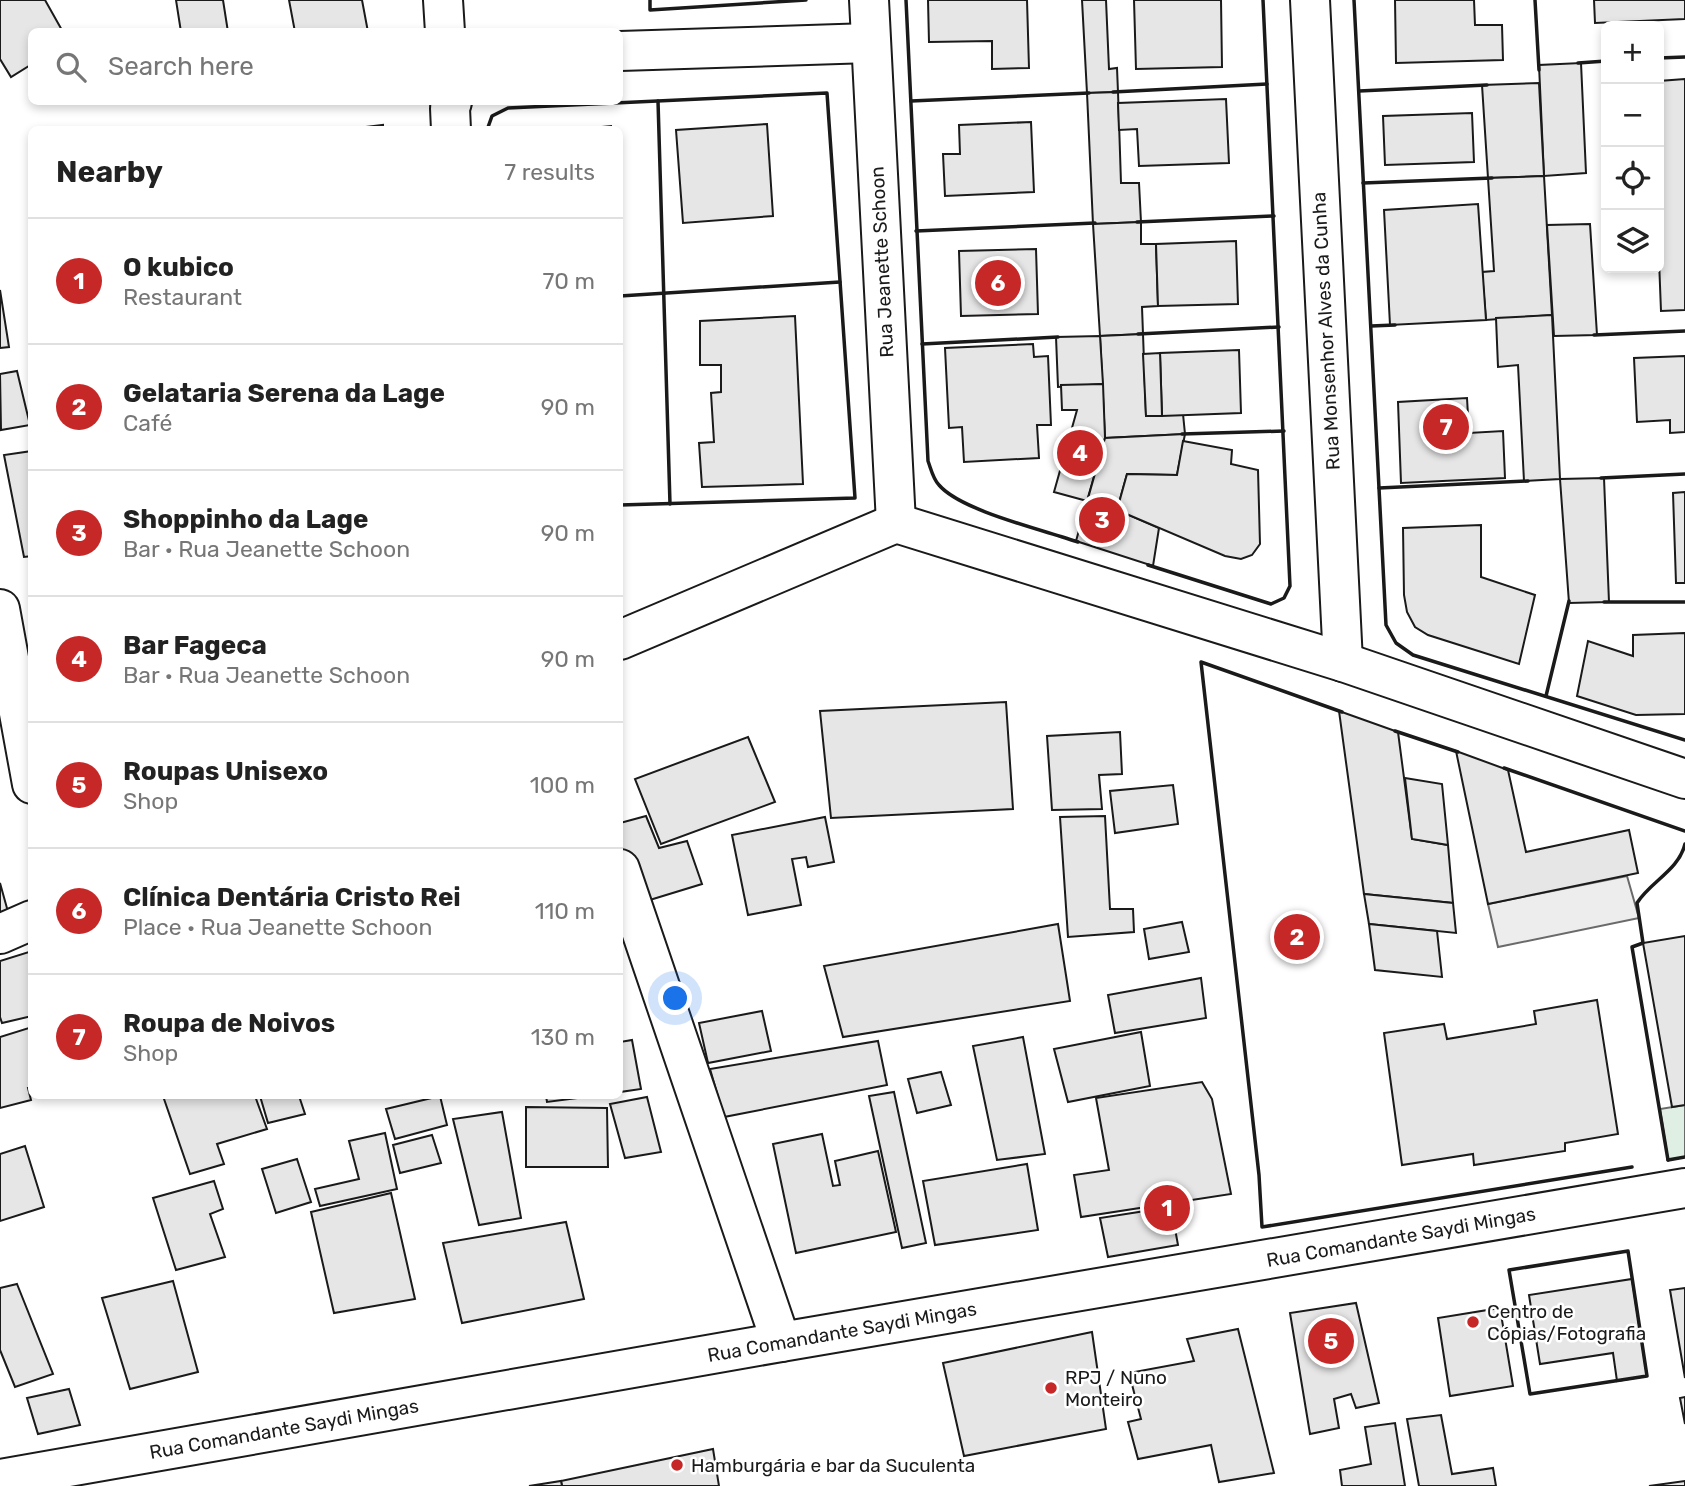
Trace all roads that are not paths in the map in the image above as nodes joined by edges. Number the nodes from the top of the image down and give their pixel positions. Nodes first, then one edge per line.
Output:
1 (443, 0) edge
2 (869, 0) edge
3 (1310, 0) edge
4 (445, 28) edge
5 (870, 43) junction
6 (623, 51) edge
7 (896, 523) junction
8 (0, 609) edge
9 (623, 639) edge
10 (1343, 662) junction
11 (28, 760) edge
12 (1685, 779) edge
13 (623, 878) edge
14 (28, 922) edge
15 (0, 933) edge
16 (1685, 1188) edge
17 (781, 1342) junction
18 (0, 1479) edge

1 - 4 street
2 - 5 street, Rua Jeanette Schoon
3 - 10 street, Rua Monsenhor Alves da Cunha
5 - 6 street
5 - 7 street, Rua Jeanette Schoon
7 - 9 street
7 - 10 street
8 - 11 street
10 - 12 street
13 - 17 street
14 - 15 street
16 - 17 street, Rua Comandante Saydi Mingas
17 - 18 street, Rua Comandante Saydi Mingas

